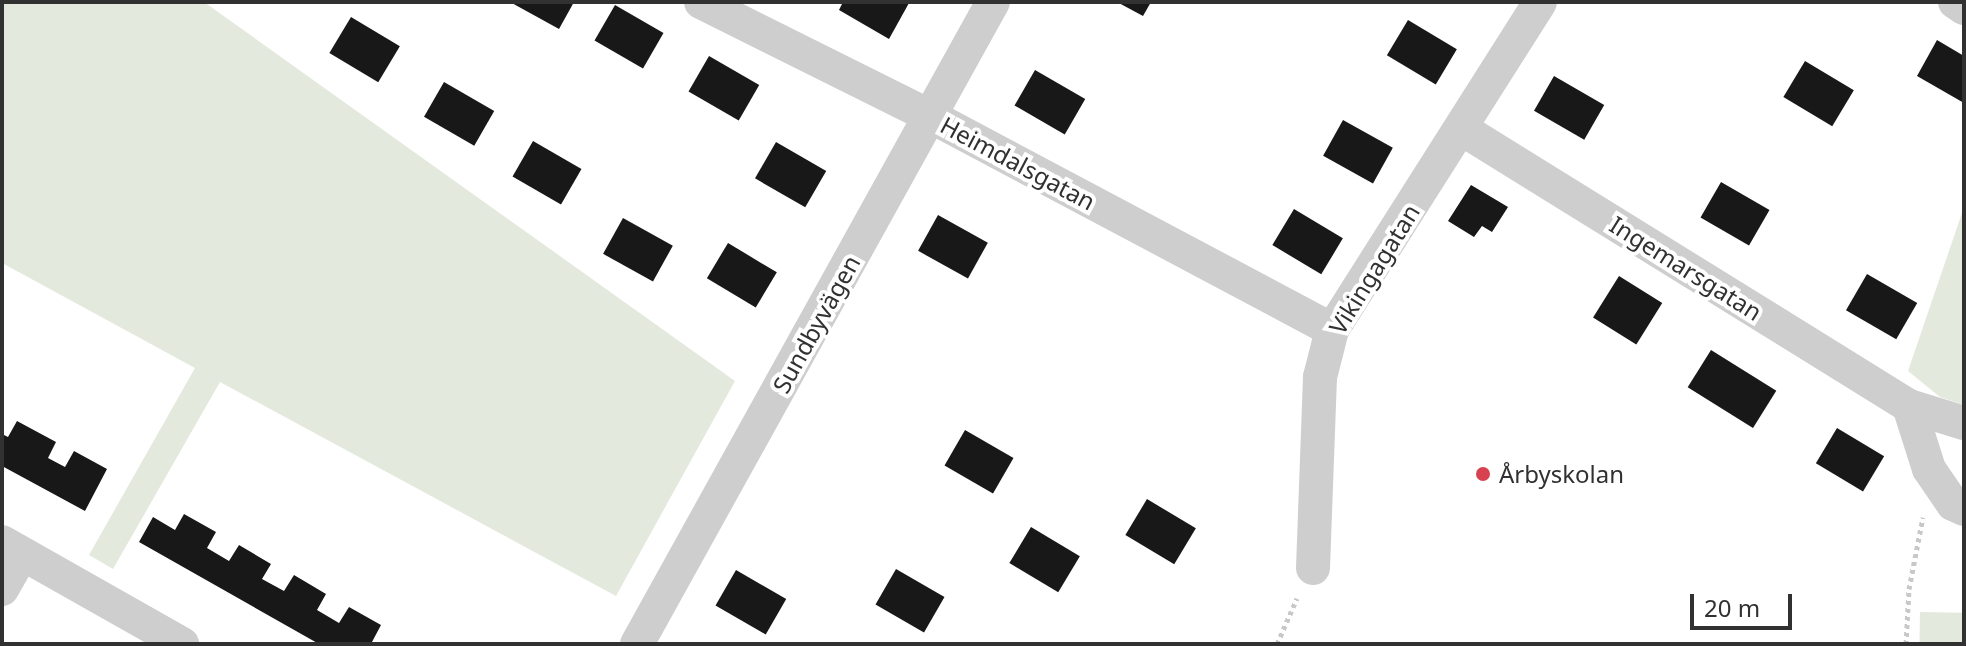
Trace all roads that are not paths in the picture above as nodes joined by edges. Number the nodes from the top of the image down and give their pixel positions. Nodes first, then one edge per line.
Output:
1 (701, 2) edge
2 (993, 2) edge
3 (1540, 2) edge
4 (1955, 2) edge
5 (1964, 8) edge
6 (932, 117) junction
7 (1462, 129) junction
8 (1332, 330) junction
9 (1909, 406) junction
10 (1964, 423) edge
11 (1954, 500) edge
12 (12, 548) edge
13 (1313, 568) road end
14 (2, 589) edge
15 (182, 644) edge
16 (637, 644) edge

1 - 6 street, Heimdalsgatan
2 - 6 street, Sundbyvägen
3 - 7 street, Vikingagatan
4 - 5 street
6 - 8 street, Heimdalsgatan
6 - 16 street, Sundbyvägen
7 - 8 street, Vikingagatan
7 - 9 street, Ingemarsgatan
8 - 13 street, Vikingagatan
9 - 10 street, Ingemarsgatan
9 - 11 street
12 - 14 street
12 - 15 street

